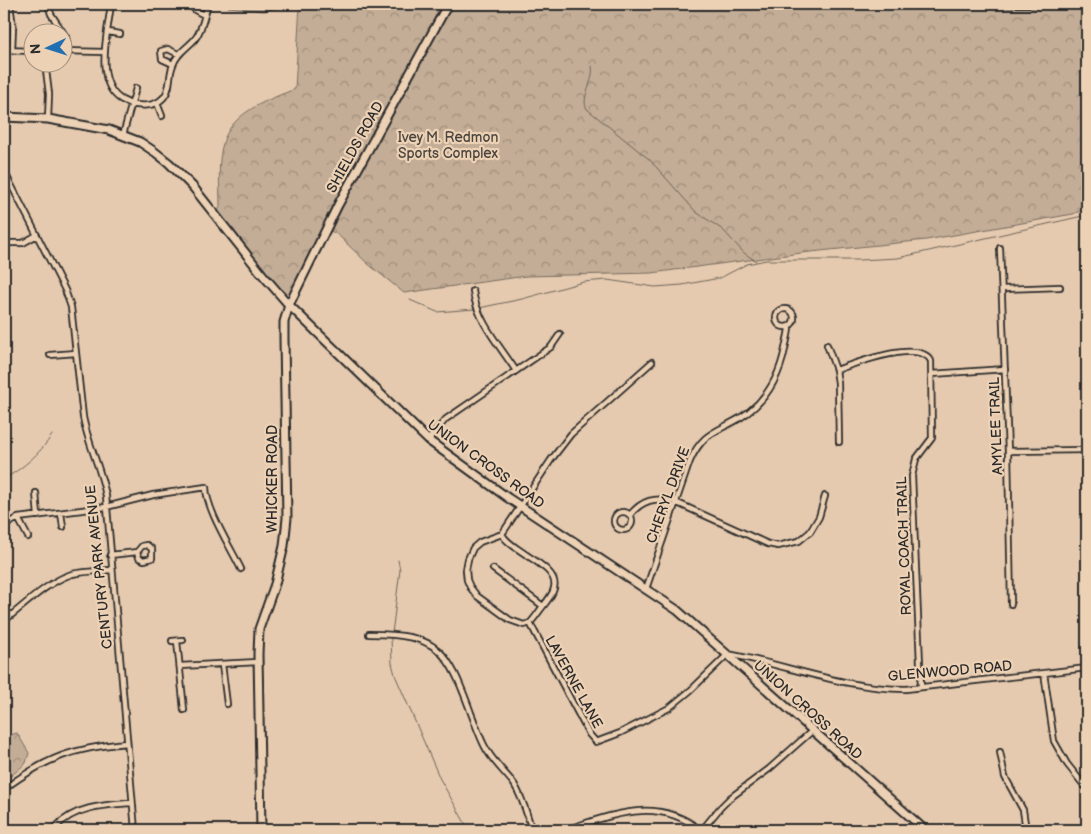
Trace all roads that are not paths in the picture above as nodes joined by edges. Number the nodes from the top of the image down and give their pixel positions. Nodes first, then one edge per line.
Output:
1 (10, 4) edge
2 (48, 4) edge
3 (111, 4) edge
4 (189, 4) edge
5 (208, 4) edge
6 (448, 4) edge
7 (606, 4) edge
8 (618, 4) edge
9 (998, 4) edge
10 (1047, 4) edge
11 (204, 16) junction
12 (56, 22) edge
13 (108, 32) junction
14 (120, 34) dead end
15 (4, 50) edge
16 (12, 50) junction
17 (22, 50) edge
18 (72, 51) edge
19 (105, 52) junction
20 (178, 54) junction
21 (173, 64) junction
22 (46, 72) edge
23 (136, 88) dead end
24 (156, 103) junction
25 (132, 105) junction
26 (162, 116) dead end
27 (4, 117) edge
28 (48, 119) junction
29 (123, 135) junction
30 (4, 171) edge
31 (37, 234) junction
32 (4, 243) edge
33 (1000, 248) dead end
34 (1060, 287) dead end
35 (1003, 289) junction
36 (473, 291) dead end
37 (289, 305) junction
38 (789, 327) junction
39 (560, 334) dead end
40 (827, 345) dead end
41 (76, 353) junction
42 (50, 355) dead end
43 (652, 362) dead end
44 (1005, 369) junction
45 (516, 370) junction
46 (836, 370) junction
47 (932, 374) junction
48 (428, 440) junction
49 (839, 442) dead end
50 (1087, 450) edge
51 (1008, 451) junction
52 (36, 493) dead end
53 (825, 496) dead end
54 (676, 503) junction
55 (520, 506) junction
56 (106, 507) junction
57 (61, 513) junction
58 (630, 514) junction
59 (38, 516) junction
60 (4, 517) edge
61 (18, 518) junction
62 (5, 524) edge
63 (63, 527) dead end
64 (502, 534) junction
65 (28, 537) dead end
66 (137, 552) dead end
67 (110, 555) junction
68 (241, 569) dead end
69 (493, 569) dead end
70 (112, 570) junction
71 (646, 589) junction
72 (1011, 604) dead end
73 (543, 606) junction
74 (4, 621) edge
75 (530, 624) junction
76 (369, 634) dead end
77 (177, 641) dead end
78 (728, 654) junction
79 (258, 662) junction
80 (222, 664) junction
81 (180, 666) junction
82 (1087, 668) edge
83 (1044, 673) junction
84 (921, 687) junction
85 (227, 704) dead end
86 (184, 710) dead end
87 (812, 731) junction
88 (127, 743) junction
89 (1000, 752) dead end
90 (4, 789) edge
91 (1087, 789) edge
92 (132, 803) junction
93 (56, 827) dead end
94 (135, 830) edge
95 (261, 830) edge
96 (532, 830) edge
97 (564, 830) edge
98 (701, 830) edge
99 (925, 830) edge
100 (1026, 830) edge

1 - 16 street
2 - 12 street
3 - 13 street
4 - 11 street
5 - 11 street
6 - 37 main road, SHIELDS ROAD
7 - 8 street
9 - 10 street
11 - 20 street
13 - 14 street
13 - 19 street
15 - 16 street
16 - 17 street
18 - 19 street
19 - 25 street
20 - 21 street
20 - 21 street
21 - 24 street
22 - 28 street
23 - 25 street
24 - 25 street
24 - 26 street
25 - 29 street
27 - 28 main road, UNION CROSS ROAD
28 - 29 main road, UNION CROSS ROAD
29 - 37 main road, UNION CROSS ROAD
30 - 31 street, CENTURY PARK AVENUE
31 - 32 street
31 - 41 street, CENTURY PARK AVENUE
33 - 35 street, AMYLEE TRAIL
34 - 35 street
35 - 44 street, AMYLEE TRAIL
36 - 45 street
37 - 48 main road, UNION CROSS ROAD
37 - 79 main road, WHICKER ROAD
38 - 38 street
38 - 54 street, CHERYL DRIVE
39 - 45 street
40 - 46 street
41 - 42 street
41 - 56 street, CENTURY PARK AVENUE
43 - 55 street
44 - 47 street
44 - 51 street, AMYLEE TRAIL
45 - 48 street
46 - 47 street, ROYAL COACH TRAIL
46 - 49 street
47 - 84 street, ROYAL COACH TRAIL
48 - 55 main road, UNION CROSS ROAD
50 - 51 street
51 - 72 street, AMYLEE TRAIL
52 - 59 street
53 - 54 street
54 - 58 street
54 - 71 street, CHERYL DRIVE
55 - 64 street
55 - 71 main road, UNION CROSS ROAD
56 - 57 street
56 - 67 street, CENTURY PARK AVENUE
56 - 68 street
57 - 59 street
57 - 63 street
58 - 58 street
59 - 61 street
60 - 62 street
61 - 62 street
61 - 65 street
64 - 73 street
64 - 75 street
66 - 67 street
67 - 70 street, CENTURY PARK AVENUE
69 - 73 street
70 - 74 street
70 - 88 street, CENTURY PARK AVENUE
71 - 78 main road, UNION CROSS ROAD
73 - 75 street
75 - 78 street, LAVERNE LANE
76 - 96 street
77 - 81 street
78 - 84 street, GLENWOOD ROAD
78 - 87 main road, UNION CROSS ROAD
79 - 80 street
79 - 95 main road, WHICKER ROAD
80 - 81 street
80 - 85 street
81 - 86 street
82 - 83 street, GLENWOOD ROAD
83 - 84 street, GLENWOOD ROAD
83 - 91 street
87 - 98 street
87 - 99 main road, UNION CROSS ROAD
88 - 90 street
88 - 92 street, CENTURY PARK AVENUE
89 - 100 street
92 - 93 street
92 - 94 street, CENTURY PARK AVENUE
97 - 98 street

